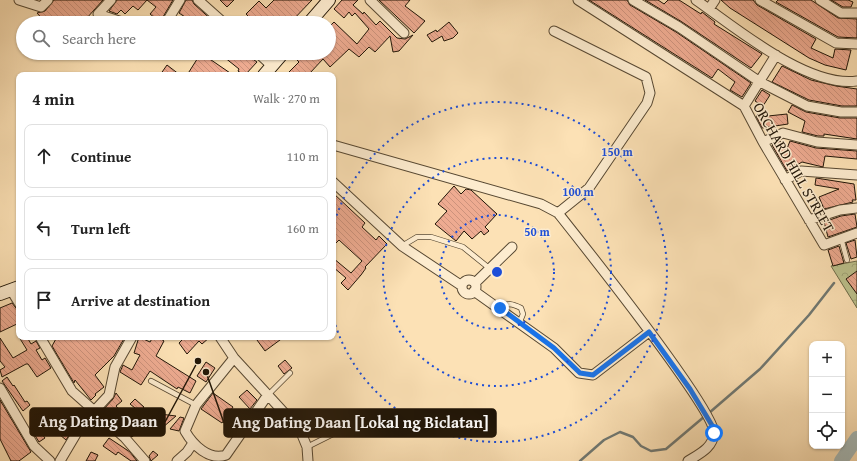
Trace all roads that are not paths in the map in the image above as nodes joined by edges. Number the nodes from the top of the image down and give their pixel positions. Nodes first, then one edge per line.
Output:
1 (19, 0) edge
2 (48, 0) edge
3 (111, 0) edge
4 (180, 0) edge
5 (198, 0) edge
6 (370, 0) edge
7 (578, 0) edge
8 (634, 0) edge
9 (696, 0) edge
10 (715, 0) edge
11 (760, 0) edge
12 (820, 0) edge
13 (327, 1) edge
14 (773, 4) edge
15 (709, 9) junction
16 (857, 13) edge
17 (104, 16) edge
18 (170, 16) edge
19 (216, 16) edge
20 (315, 16) edge
21 (554, 31) dead end
22 (404, 33) dead end
23 (857, 44) edge
24 (776, 55) junction
25 (262, 60) edge
26 (277, 60) edge
27 (268, 70) edge
28 (857, 81) edge
29 (760, 82) junction
30 (744, 106) junction
31 (857, 112) edge
32 (763, 142) junction
33 (857, 145) edge
34 (336, 146) edge
35 (857, 175) edge
36 (785, 180) junction
37 (336, 185) edge
38 (857, 208) edge
39 (558, 213) junction
40 (809, 220) junction
41 (857, 234) edge
42 (841, 238) junction
43 (402, 246) junction
44 (512, 247) dead end
45 (847, 260) dead end
46 (489, 268) junction
47 (475, 287) junction
48 (10, 290) edge
49 (16, 299) edge
50 (500, 308) junction
51 (519, 324) junction
52 (649, 332) junction
53 (42, 340) edge
54 (130, 340) edge
55 (222, 340) edge
56 (234, 358) junction
57 (290, 374) dead end
58 (151, 381) dead end
59 (0, 388) edge
60 (267, 396) junction
61 (196, 405) junction
62 (94, 410) junction
63 (343, 429) dead end
64 (193, 443) junction
65 (307, 447) junction
66 (50, 461) edge
67 (60, 461) edge
68 (145, 461) edge
69 (177, 461) edge
70 (308, 461) edge
71 (688, 461) edge

1 - 2 street
3 - 17 street
4 - 18 street
5 - 19 street
6 - 22 street
7 - 30 street, ORCHARD HILL STREET
8 - 29 street
9 - 15 street
10 - 15 street
11 - 14 street
12 - 16 street
13 - 20 main road
14 - 23 street
15 - 24 street
21 - 39 street
24 - 28 street
24 - 29 street
25 - 27 street
26 - 27 main road
29 - 30 street
29 - 31 street
30 - 32 street, ORCHARD HILL STREET
32 - 33 street
32 - 36 street, ORCHARD HILL STREET
34 - 39 street
35 - 36 street
36 - 40 street, ORCHARD HILL STREET
37 - 43 street
38 - 40 street
39 - 52 street
40 - 42 street, ORCHARD HILL STREET
41 - 42 street
42 - 45 lane
43 - 46 lane
43 - 47 street
44 - 46 street
46 - 47 street
47 - 50 street
48 - 49 street
50 - 51 street
50 - 51 lane
51 - 52 street
52 - 71 street
53 - 62 street
54 - 62 street
55 - 56 street
56 - 60 street
56 - 61 street
57 - 60 lane
58 - 61 lane
59 - 66 street
60 - 64 street
60 - 65 street
61 - 64 street
62 - 67 street
62 - 68 street
63 - 65 lane
64 - 69 street
65 - 70 street

